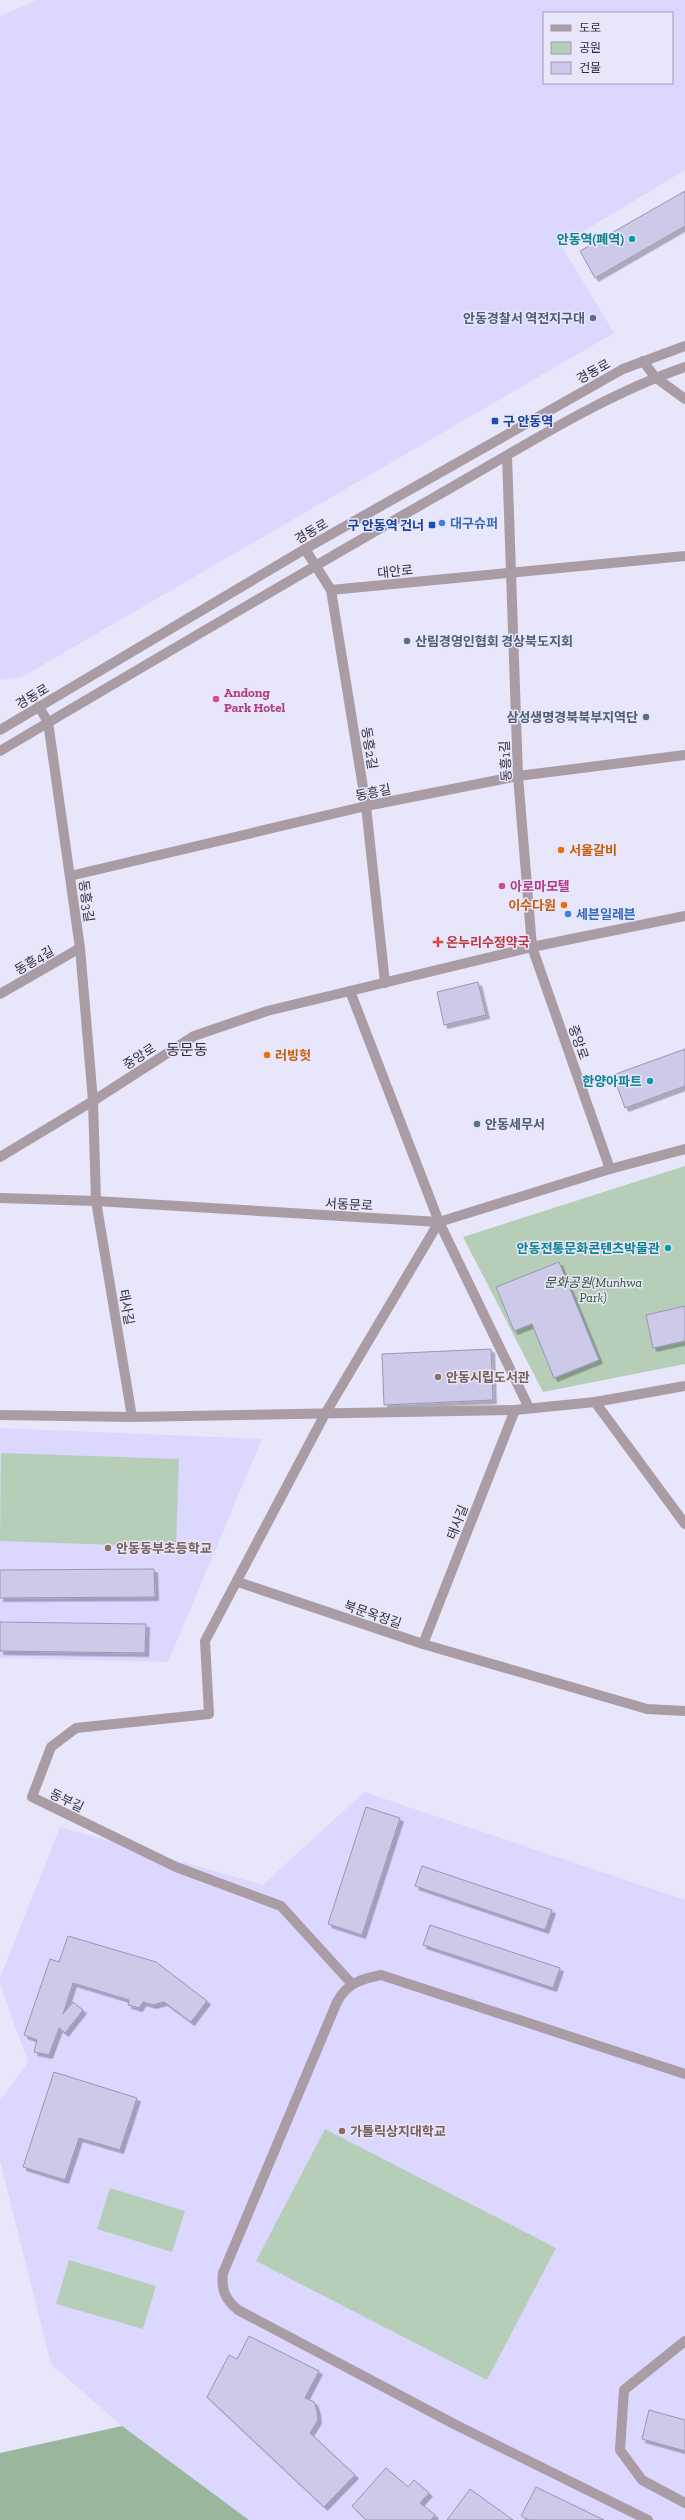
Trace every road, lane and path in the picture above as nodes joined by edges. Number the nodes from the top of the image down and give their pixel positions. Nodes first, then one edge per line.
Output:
1 (685, 346) edge
2 (643, 361) junction
3 (685, 367) edge
4 (655, 377) junction
5 (685, 398) edge
6 (507, 456) junction
7 (305, 549) junction
8 (685, 556) edge
9 (315, 566) junction
10 (510, 572) junction
11 (331, 590) junction
12 (39, 707) junction
13 (48, 722) junction
14 (0, 730) edge
15 (0, 751) edge
16 (685, 755) edge
17 (518, 776) junction
18 (366, 806) junction
19 (70, 876) junction
20 (685, 916) edge
21 (532, 947) junction
22 (80, 948) junction
23 (385, 982) junction
24 (350, 991) junction
25 (0, 994) edge
26 (93, 1101) junction
27 (685, 1149) edge
28 (0, 1157) edge
29 (610, 1169) junction
30 (0, 1198) edge
31 (96, 1201) junction
32 (439, 1222) junction
33 (685, 1386) edge
34 (596, 1402) junction
35 (529, 1408) junction
36 (515, 1410) junction
37 (325, 1414) junction
38 (0, 1415) edge
39 (132, 1417) junction
40 (685, 1524) edge
41 (238, 1582) junction
42 (423, 1644) junction
43 (685, 1711) edge
44 (352, 1984) junction
45 (685, 2074) edge
46 (685, 2341) edge
47 (685, 2503) edge
48 (648, 2520) edge

1 - 2 street, 경동로
2 - 4 street
2 - 7 street, 경동로
3 - 4 street
4 - 5 street
4 - 6 street
6 - 9 street
6 - 10 street
7 - 9 street
7 - 12 street, 경동로
8 - 10 street, 대안로
9 - 11 street
9 - 13 street
10 - 11 street, 대안로
10 - 17 street, 동흥1길
11 - 18 street, 동흥2길
12 - 13 street, 동흥3길
12 - 14 street, 경동로
13 - 15 street
13 - 19 street, 동흥3길
16 - 17 street, 동흥길
17 - 18 street, 동흥길
17 - 21 street, 동흥1길
18 - 19 street, 동흥길
18 - 23 street, 동흥2길
19 - 22 street, 동흥3길
20 - 21 street, 중앙로
21 - 23 street, 중앙로
21 - 29 street, 중앙로
22 - 25 street, 동흥4길
22 - 26 street, 동흥3길
23 - 24 street, 중앙로
24 - 26 street, 중앙로
24 - 32 street
26 - 28 street, 중앙로
26 - 31 street, 태사길
27 - 29 street, 서동문로
29 - 32 street, 서동문로
30 - 31 street, 서동문로
31 - 32 street, 서동문로
31 - 39 street, 태사길
32 - 35 street
32 - 37 street
33 - 34 street
34 - 35 street
34 - 40 street
35 - 36 street
36 - 37 street
36 - 42 street, 태사길
37 - 39 street
37 - 41 street
38 - 39 street
41 - 42 street, 북문옥정길
41 - 44 street, 동부길
42 - 43 street, 북문옥정길
44 - 45 street
44 - 48 street
46 - 47 street

